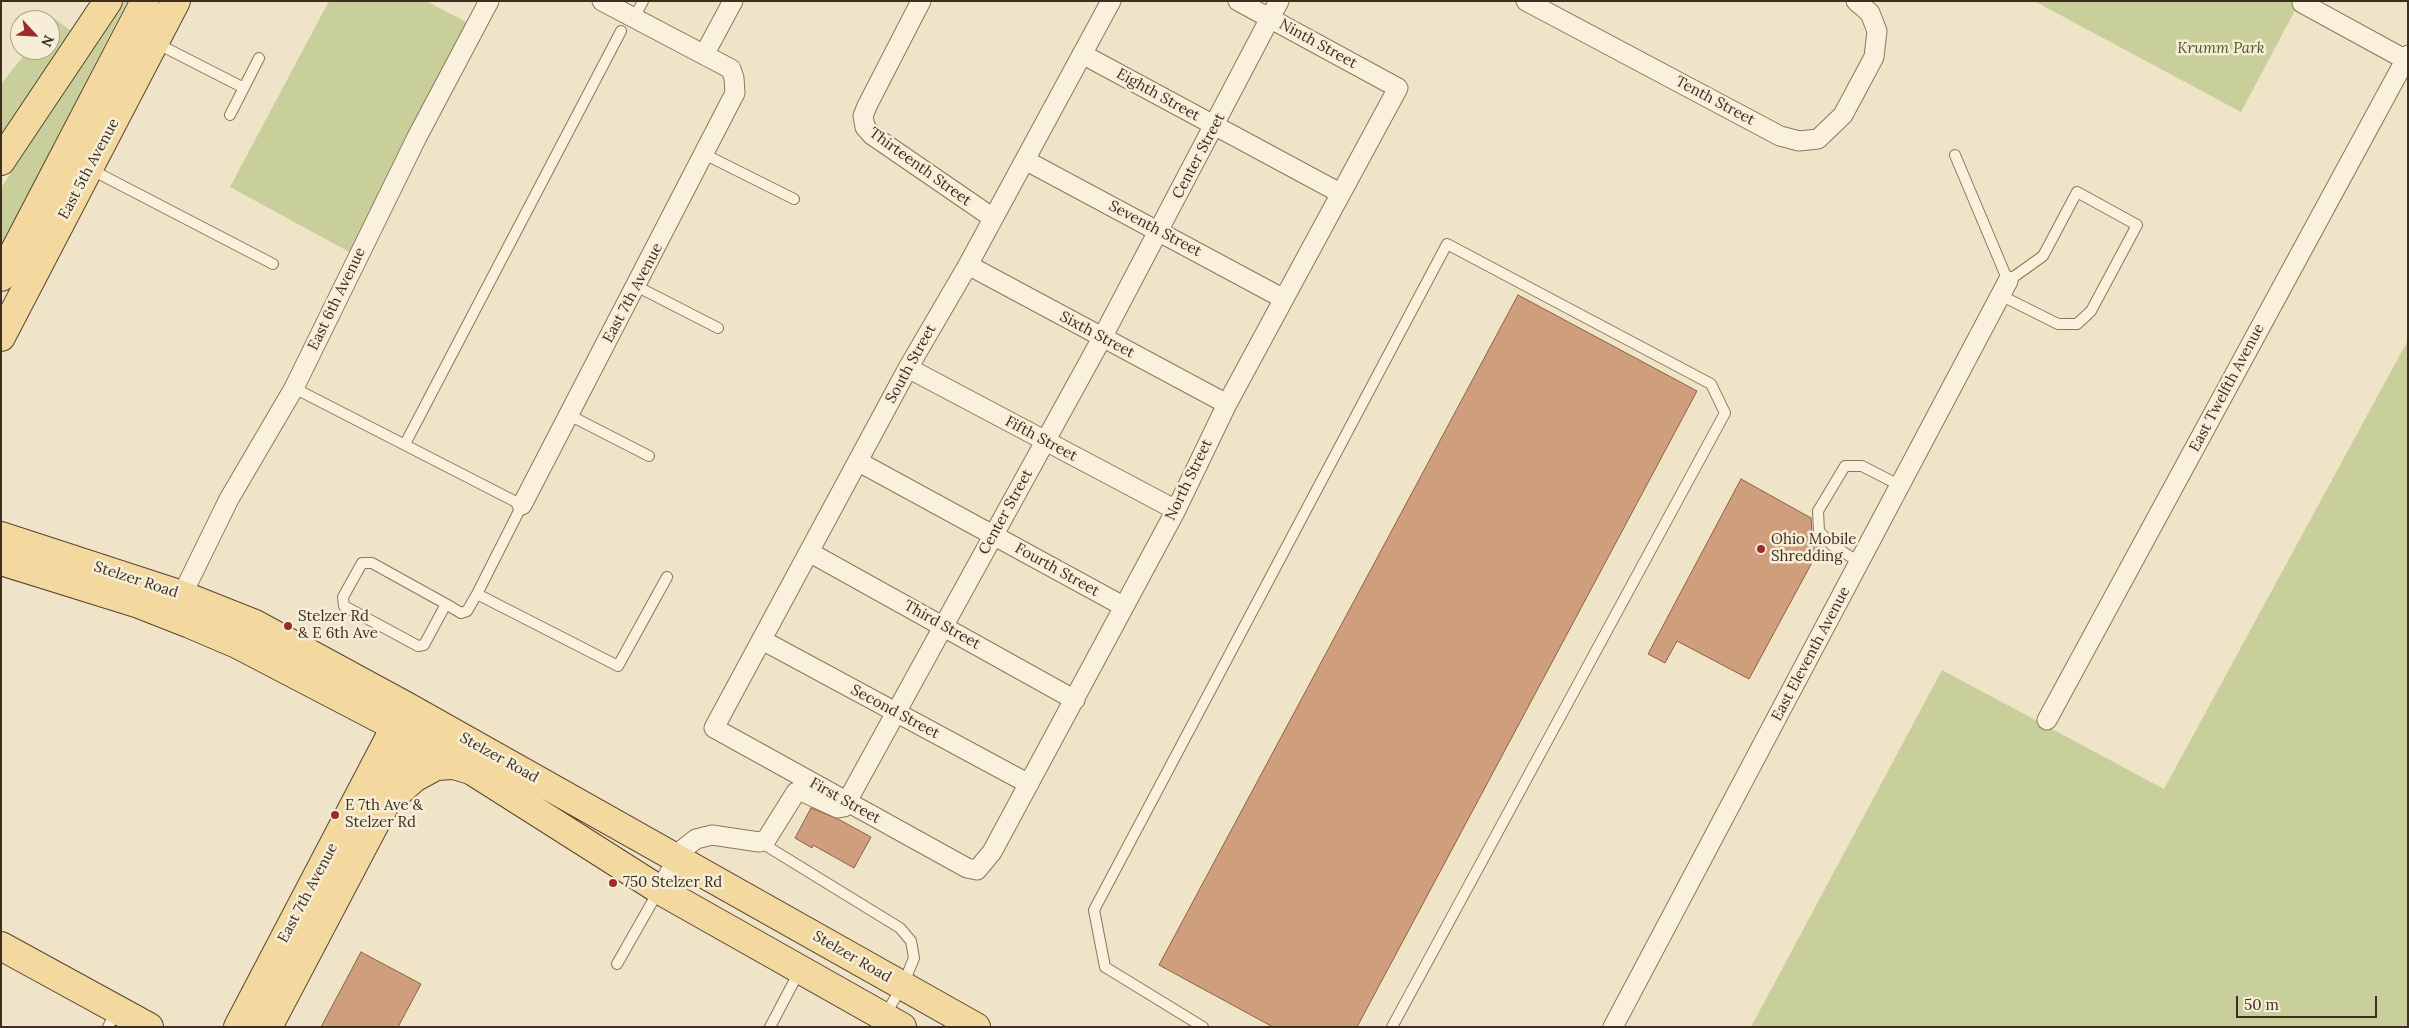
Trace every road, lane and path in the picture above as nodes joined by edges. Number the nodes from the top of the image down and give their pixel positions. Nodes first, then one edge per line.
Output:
1 (108, 1) edge
2 (145, 1) edge
3 (176, 1) edge
4 (490, 1) edge
5 (602, 1) edge
6 (643, 1) edge
7 (733, 1) edge
8 (921, 1) edge
9 (1111, 1) edge
10 (1238, 1) edge
11 (1279, 1) edge
12 (1526, 1) edge
13 (1856, 1) edge
14 (2302, 3) dead end
15 (1270, 18) junction
16 (627, 25) junction
17 (155, 42) junction
18 (1082, 54) junction
19 (704, 55) junction
20 (259, 58) dead end
21 (2407, 59) edge
22 (244, 88) junction
23 (1398, 88) joint
24 (230, 115) dead end
25 (1215, 126) junction
26 (704, 154) junction
27 (1955, 155) dead end
28 (1025, 160) junction
29 (1, 161) edge
30 (77, 162) junction
31 (1340, 193) junction
32 (794, 199) dead end
33 (992, 218) junction
34 (1159, 232) junction
35 (273, 264) dead end
36 (968, 266) junction
37 (1, 277) edge
38 (636, 286) junction
39 (2004, 288) junction
40 (1284, 299) junction
41 (718, 328) dead end
42 (1, 337) edge
43 (1102, 338) junction
44 (908, 368) junction
45 (294, 388) junction
46 (1227, 404) junction
47 (569, 415) junction
48 (1045, 442) junction
49 (405, 444) junction
50 (649, 456) dead end
51 (859, 462) junction
52 (1900, 485) junction
53 (522, 505) junction
54 (1176, 510) junction
55 (993, 535) junction
56 (1, 536) edge
57 (809, 552) junction
58 (1, 561) edge
59 (1859, 562) junction
60 (667, 577) dead end
61 (477, 594) junction
62 (182, 595) junction
63 (446, 604) junction
64 (1123, 606) junction
65 (944, 625) junction
66 (762, 640) junction
67 (1075, 700) junction
68 (895, 712) junction
69 (401, 716) junction
70 (2047, 720) dead end
71 (714, 728) joint
72 (424, 729) junction
73 (474, 772) junction
74 (1029, 784) junction
75 (847, 802) junction
76 (368, 835) junction
77 (759, 842) junction
78 (678, 858) junction
79 (977, 870) joint
80 (660, 890) junction
81 (1, 946) edge
82 (617, 964) dead end
83 (800, 970) junction
84 (903, 985) junction
85 (113, 1018) edge
86 (888, 1024) edge
87 (1198, 1025) edge
88 (149, 1027) edge
89 (238, 1027) edge
90 (268, 1027) edge
91 (770, 1027) edge
92 (976, 1027) edge
93 (1392, 1027) edge
94 (1613, 1027) edge

1 - 29 main road
2 - 30 main road, East 5th Avenue
3 - 17 main road, East 5th Avenue
4 - 45 street, East 6th Avenue
5 - 16 street
6 - 16 lane
7 - 19 street
8 - 33 street, Thirteenth Street
9 - 18 street, South Street
10 - 15 street, Ninth Street
11 - 15 street, Center Street
12 - 13 street, Tenth Street
14 - 21 street
15 - 23 street, Ninth Street
15 - 25 street, Center Street
16 - 19 street
16 - 49 lane
17 - 22 lane
17 - 30 main road, East 5th Avenue
18 - 25 street, Eighth Street
18 - 28 street, South Street
19 - 26 street, East 7th Avenue
20 - 22 lane
21 - 70 street, East Twelfth Avenue
22 - 24 lane
23 - 31 street, North Street
25 - 31 street, Eighth Street
25 - 34 street, Center Street
26 - 32 lane
26 - 38 street, East 7th Avenue
27 - 39 lane
28 - 33 street, South Street
28 - 34 street, Seventh Street
30 - 35 lane
30 - 37 main road, East 5th Avenue
30 - 42 main road, East 5th Avenue
31 - 40 street, North Street
33 - 36 street, South Street
34 - 40 street, Seventh Street
34 - 43 street, Center Street
36 - 43 street, Sixth Street
36 - 44 street, South Street
38 - 41 lane
38 - 47 street, East 7th Avenue
39 - 39 lane
39 - 52 street, East Eleventh Avenue
40 - 46 street, North Street
43 - 46 street, Sixth Street
43 - 48 street, Center Street
44 - 48 street, Fifth Street
44 - 51 street, South Street
45 - 49 lane
45 - 62 street, East 6th Avenue
46 - 54 street, North Street
47 - 50 lane
47 - 53 street, East 7th Avenue
48 - 54 street, Fifth Street
48 - 55 street, Center Street
49 - 53 lane
51 - 55 street, Fourth Street
51 - 57 street, South Street
52 - 59 street, East Eleventh Avenue
52 - 59 lane
53 - 61 lane
54 - 64 street, North Street
55 - 64 street, Fourth Street
55 - 65 street, Center Street
56 - 62 main road, Stelzer Road
57 - 65 street, Third Street
57 - 66 street, South Street
58 - 69 main road, Stelzer Road
59 - 94 street, East Eleventh Avenue
60 - 61 lane
61 - 63 lane
62 - 69 main road, Stelzer Road
63 - 63 lane
64 - 67 street, North Street
65 - 67 street, Third Street
65 - 68 street, Center Street
66 - 68 street, Second Street
66 - 71 street, South Street
67 - 74 street, North Street
68 - 74 street, Second Street
68 - 75 street, Center Street
69 - 72 main road, Stelzer Road
69 - 89 main road, East 7th Avenue
71 - 75 street, First Street
72 - 73 main road, Stelzer Road
72 - 76 main road, East 7th Avenue
72 - 78 main road, Stelzer Road
73 - 76 main road
73 - 80 main road, Stelzer Road
74 - 79 street, North Street
75 - 77 street
75 - 79 street, First Street
76 - 90 main road, East 7th Avenue
77 - 78 street
77 - 84 lane
78 - 80 street
78 - 84 main road, Stelzer Road
80 - 82 lane
80 - 83 main road, Stelzer Road
81 - 85 main road
83 - 86 main road, Stelzer Road
83 - 91 lane
84 - 86 lane
84 - 92 main road, Stelzer Road
85 - 88 main road
87 - 93 lane

